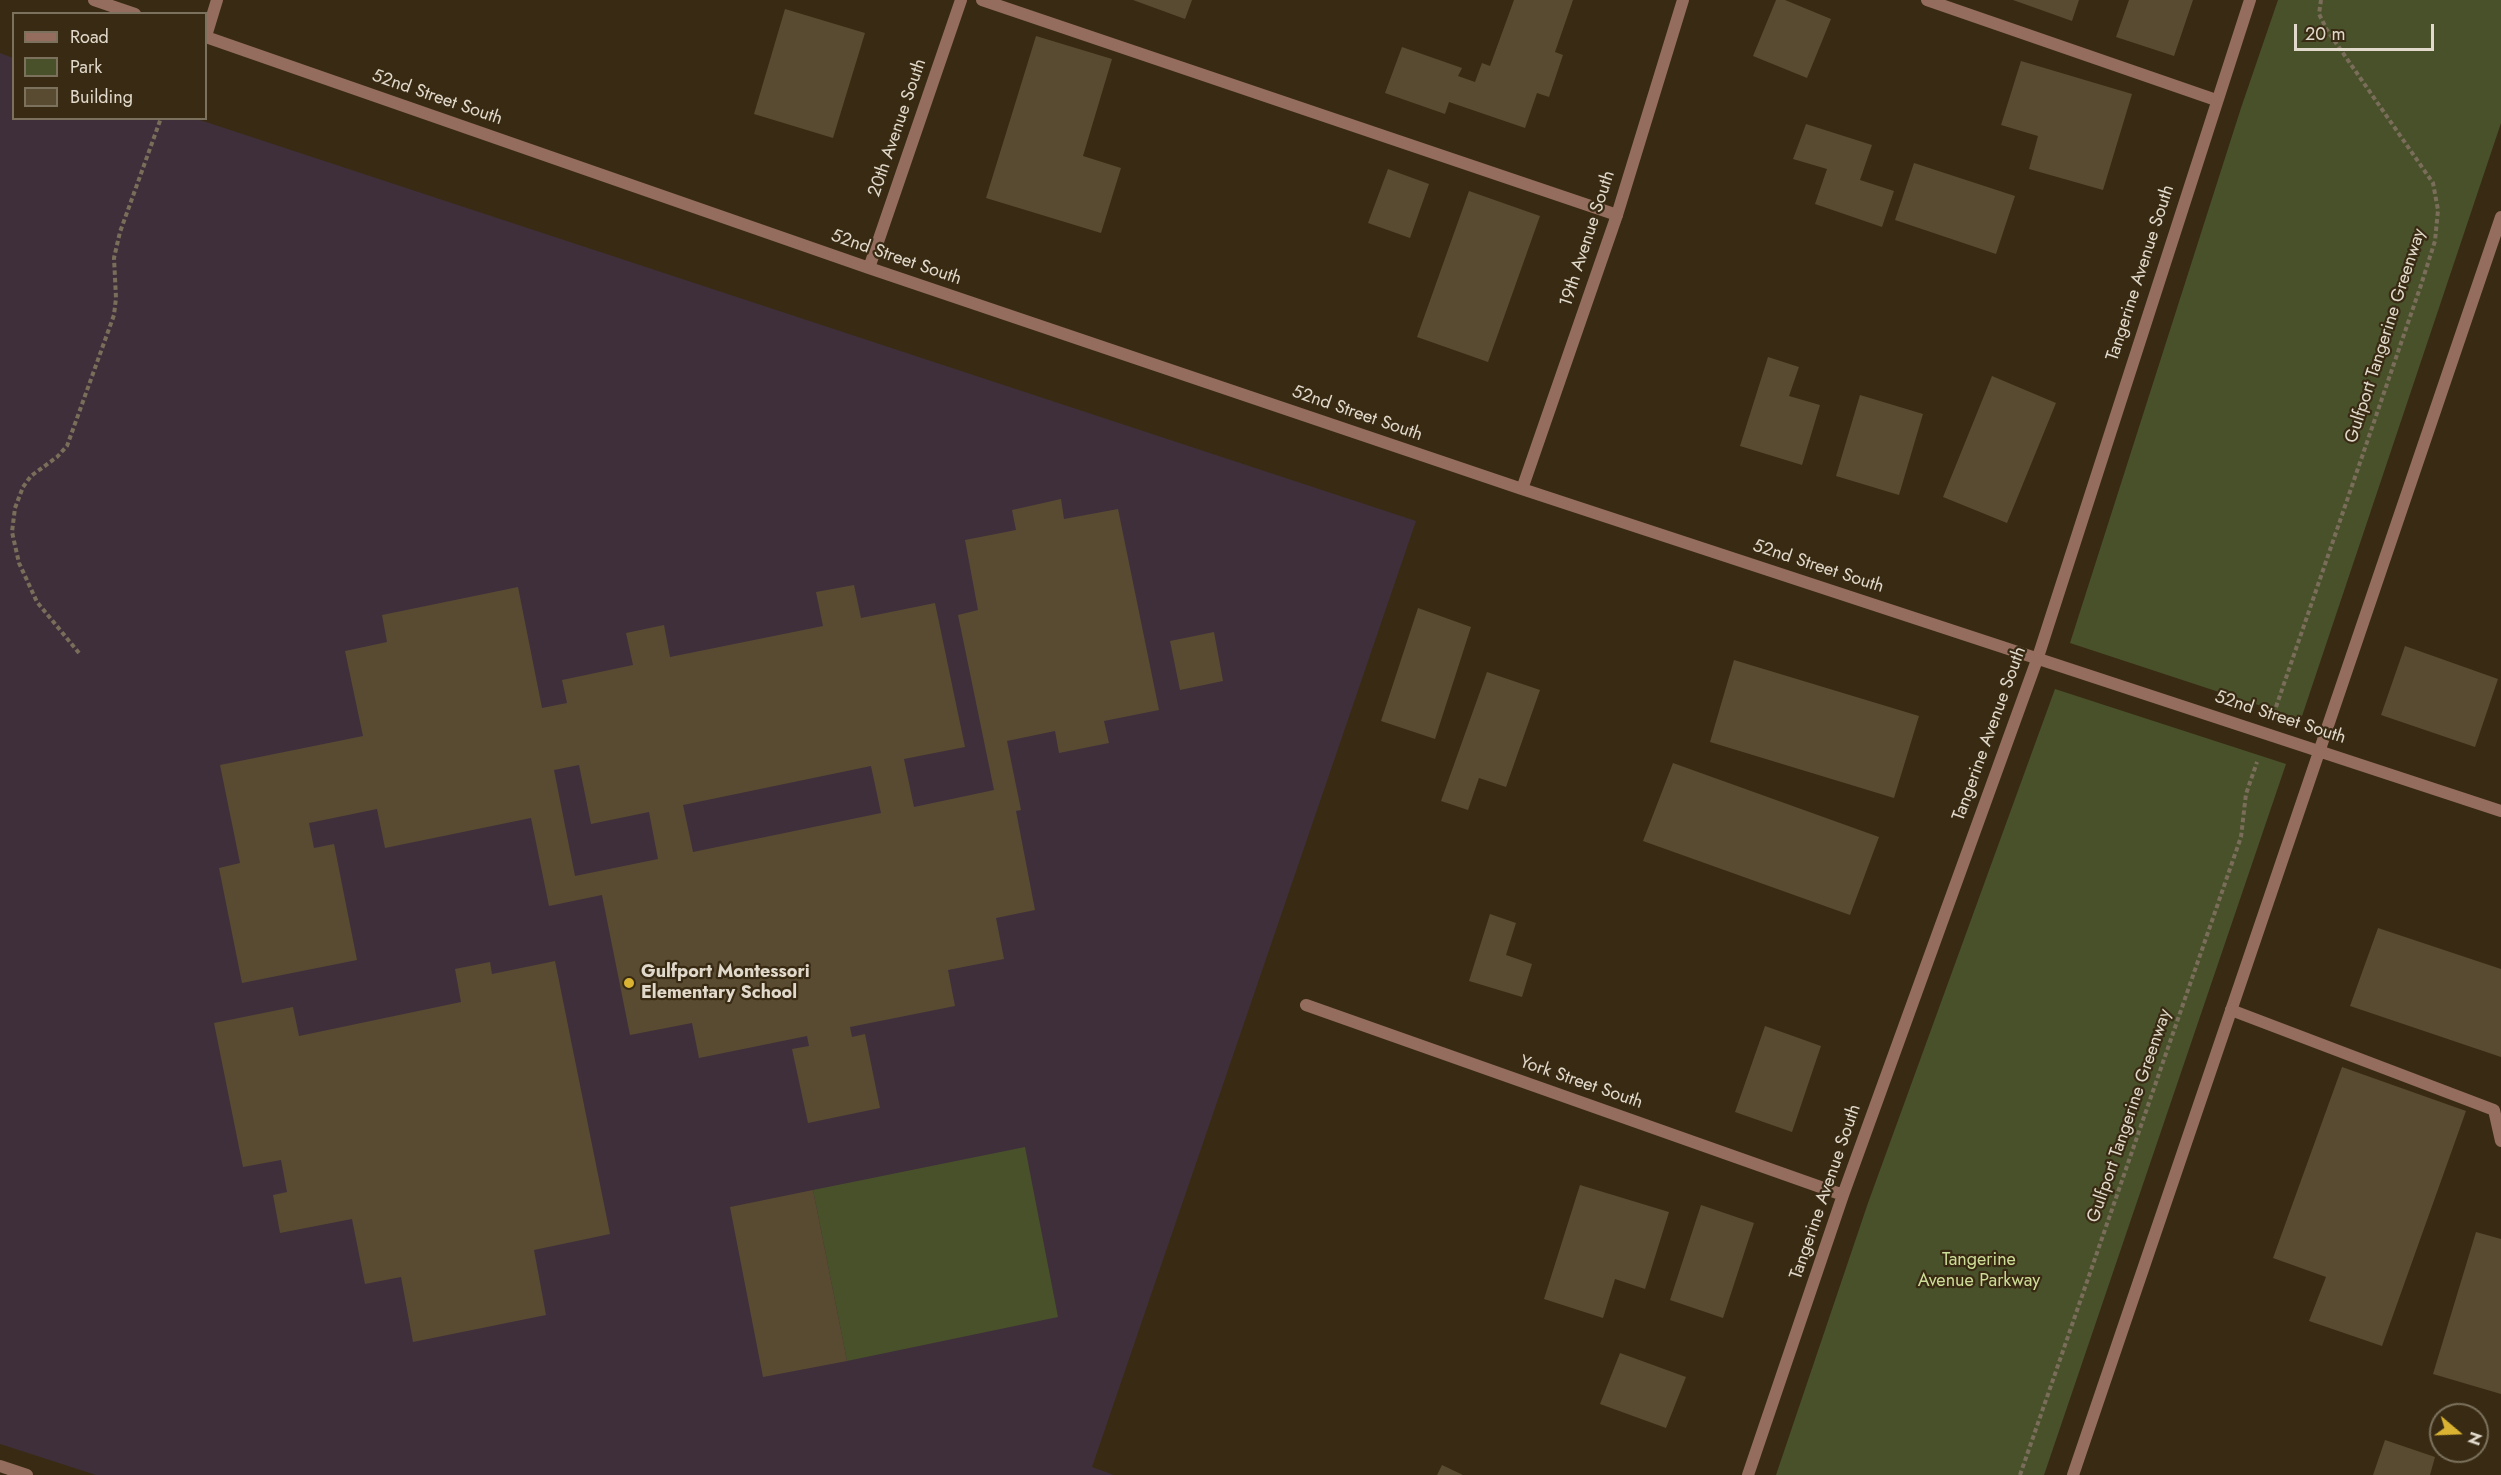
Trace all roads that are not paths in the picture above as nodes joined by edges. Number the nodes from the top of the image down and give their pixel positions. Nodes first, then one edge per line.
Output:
1 (94, 0) edge
2 (218, 0) edge
3 (961, 0) edge
4 (982, 0) edge
5 (1683, 0) edge
6 (1927, 0) edge
7 (2250, 0) edge
8 (129, 12) edge
9 (207, 34) edge
10 (207, 37) edge
11 (2216, 100) junction
12 (1617, 215) junction
13 (2501, 217) edge
14 (869, 268) junction
15 (1522, 489) junction
16 (2038, 657) junction
17 (2320, 750) junction
18 (2501, 811) edge
19 (1306, 1005) dead end
20 (2231, 1010) junction
21 (2501, 1142) edge
22 (1843, 1195) junction
23 (0, 1466) edge
24 (27, 1475) edge
25 (1748, 1475) edge
26 (2073, 1475) edge

1 - 8 street
2 - 9 street
3 - 14 street, 20th Avenue South
4 - 12 street
5 - 12 street, 19th Avenue South
6 - 11 street
7 - 11 street, Tangerine Avenue South
10 - 14 street, 52nd Street South
11 - 16 street, Tangerine Avenue South
12 - 15 street, 19th Avenue South
13 - 17 street
14 - 15 street, 52nd Street South
15 - 16 street, 52nd Street South
16 - 17 street, 52nd Street South
16 - 22 street, Tangerine Avenue South
17 - 18 street, 52nd Street South
17 - 20 street
19 - 22 street, York Street South
20 - 21 street
20 - 26 street
22 - 25 street, Tangerine Avenue South
23 - 24 street

